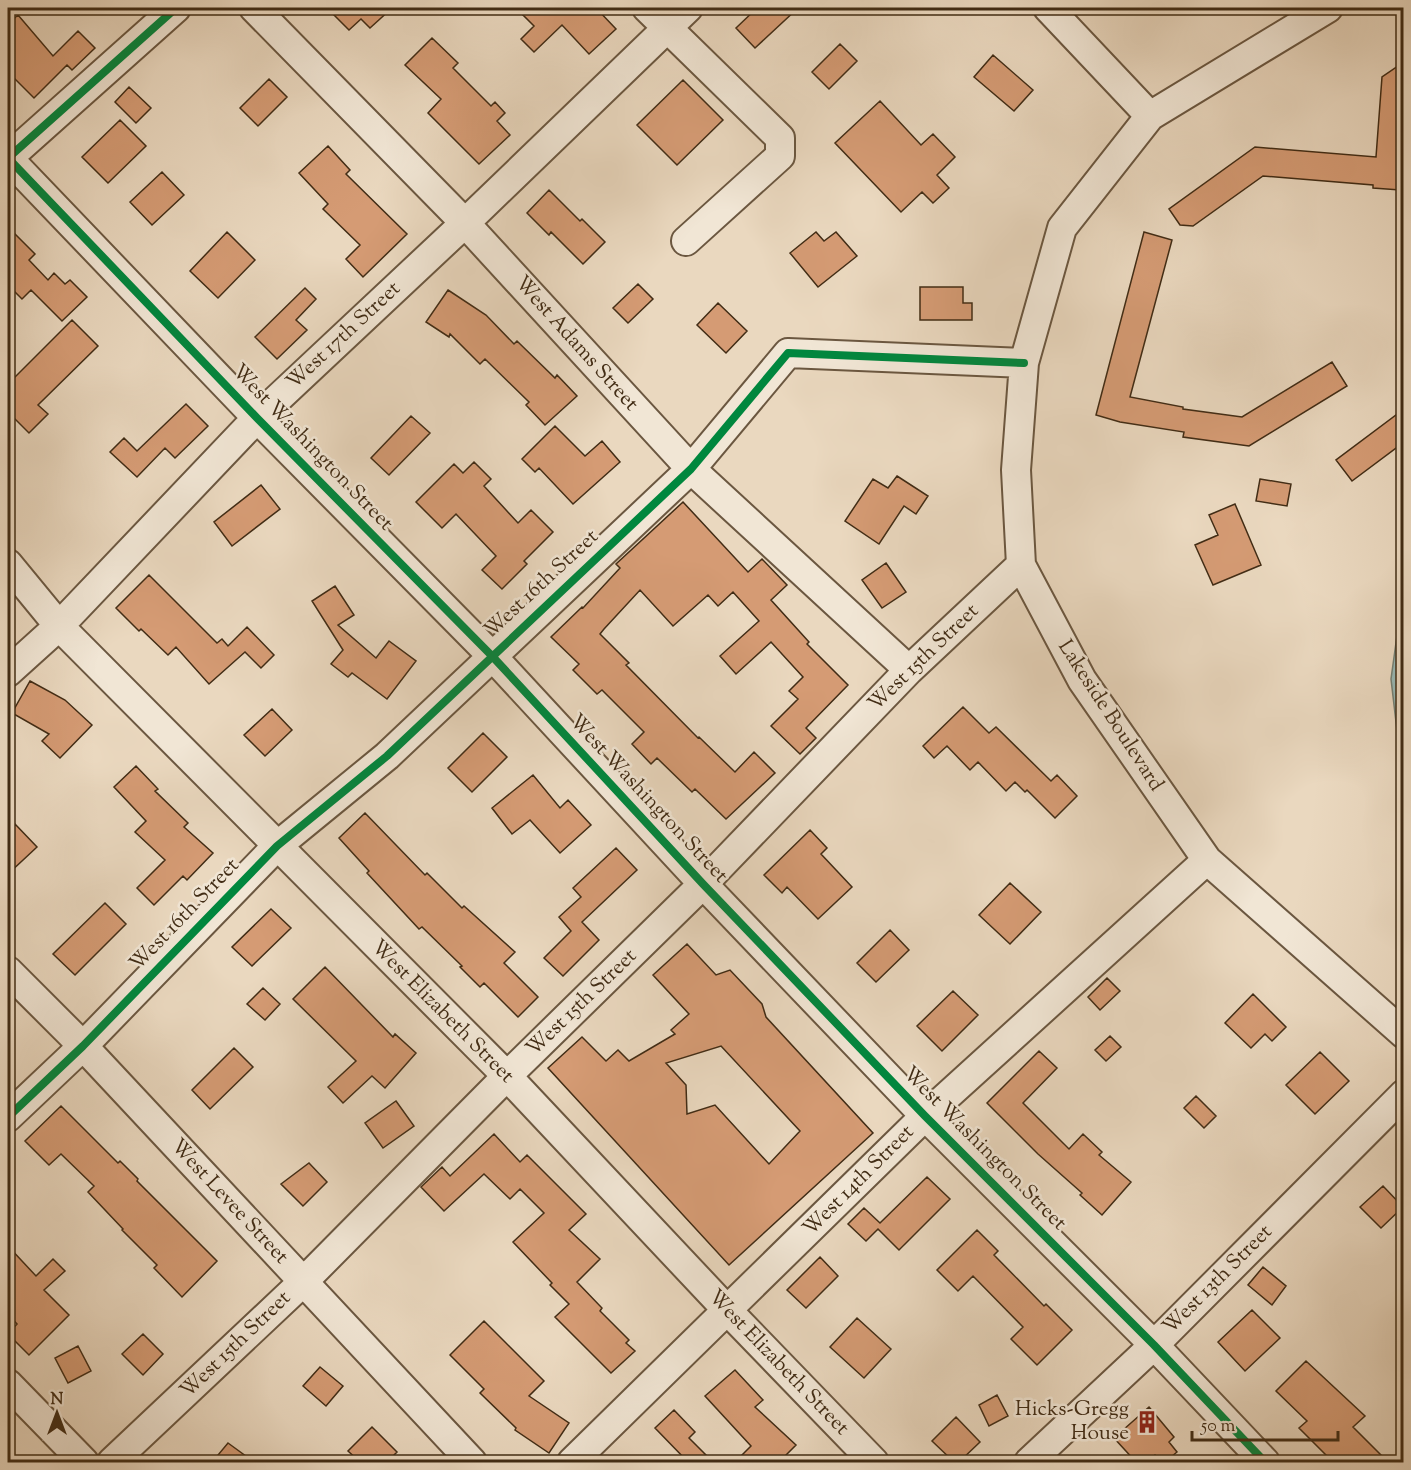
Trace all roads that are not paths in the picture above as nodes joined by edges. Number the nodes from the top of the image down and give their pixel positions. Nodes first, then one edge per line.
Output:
1 (177, 8) edge
2 (254, 8) edge
3 (647, 8) edge
4 (688, 8) edge
5 (1048, 8) edge
6 (1328, 8) edge
7 (666, 28) junction
8 (1150, 116) junction
9 (8, 158) edge
10 (465, 223) junction
11 (686, 241) dead end
12 (1024, 363) junction
13 (257, 418) junction
14 (691, 469) junction
15 (8, 564) edge
16 (1022, 565) junction
17 (59, 626) junction
18 (492, 656) junction
19 (909, 670) junction
20 (8, 672) edge
21 (277, 846) junction
22 (1207, 860) junction
23 (703, 885) junction
24 (8, 971) edge
25 (1404, 1034) edge
26 (83, 1046) junction
27 (507, 1076) junction
28 (1404, 1094) edge
29 (925, 1116) junction
30 (8, 1117) edge
31 (304, 1281) junction
32 (728, 1311) junction
33 (1154, 1345) junction
34 (8, 1384) edge
35 (84, 1462) edge
36 (112, 1462) edge
37 (472, 1462) edge
38 (572, 1462) edge
39 (874, 1462) edge
40 (1029, 1462) edge
41 (1265, 1462) edge

1 - 9 street
2 - 10 street, West Adams Street
3 - 7 street
4 - 7 street, West 17th Street
5 - 8 street
6 - 8 street, Lakeside Boulevard
7 - 10 street, West 17th Street
7 - 11 street
8 - 12 street, Lakeside Boulevard
9 - 13 street, West Washington Street
10 - 13 street, West 17th Street
10 - 14 street, West Adams Street
12 - 14 street, West 16th Street
12 - 16 street, Lakeside Boulevard
13 - 17 street, West 17th Street
13 - 18 street, West Washington Street
14 - 18 street, West 16th Street
14 - 19 street, West Adams Street
15 - 17 street, West Elizabeth Street
16 - 19 street, West 15th Street
16 - 22 street, Lakeside Boulevard
17 - 20 street, West 17th Street
17 - 21 street, West Elizabeth Street
18 - 21 street, West 16th Street
18 - 23 street, West Washington Street
19 - 23 street, West 15th Street
21 - 26 street, West 16th Street
21 - 27 street, West Elizabeth Street
22 - 25 street, Lakeside Boulevard
22 - 29 street, West 14th Street
23 - 27 street, West 15th Street
23 - 29 street, West Washington Street
24 - 26 street, West Levee Street
26 - 30 street, West 16th Street
26 - 31 street, West Levee Street
27 - 31 street, West 15th Street
27 - 32 street, West Elizabeth Street
28 - 33 street, West 13th Street
29 - 32 street, West 14th Street
29 - 33 street, West Washington Street
31 - 36 street, West 15th Street
31 - 37 street, West Levee Street
32 - 38 street, West 14th Street
32 - 39 street, West Elizabeth Street
33 - 40 street, West 13th Street
33 - 41 street, West Washington Street
34 - 35 street

